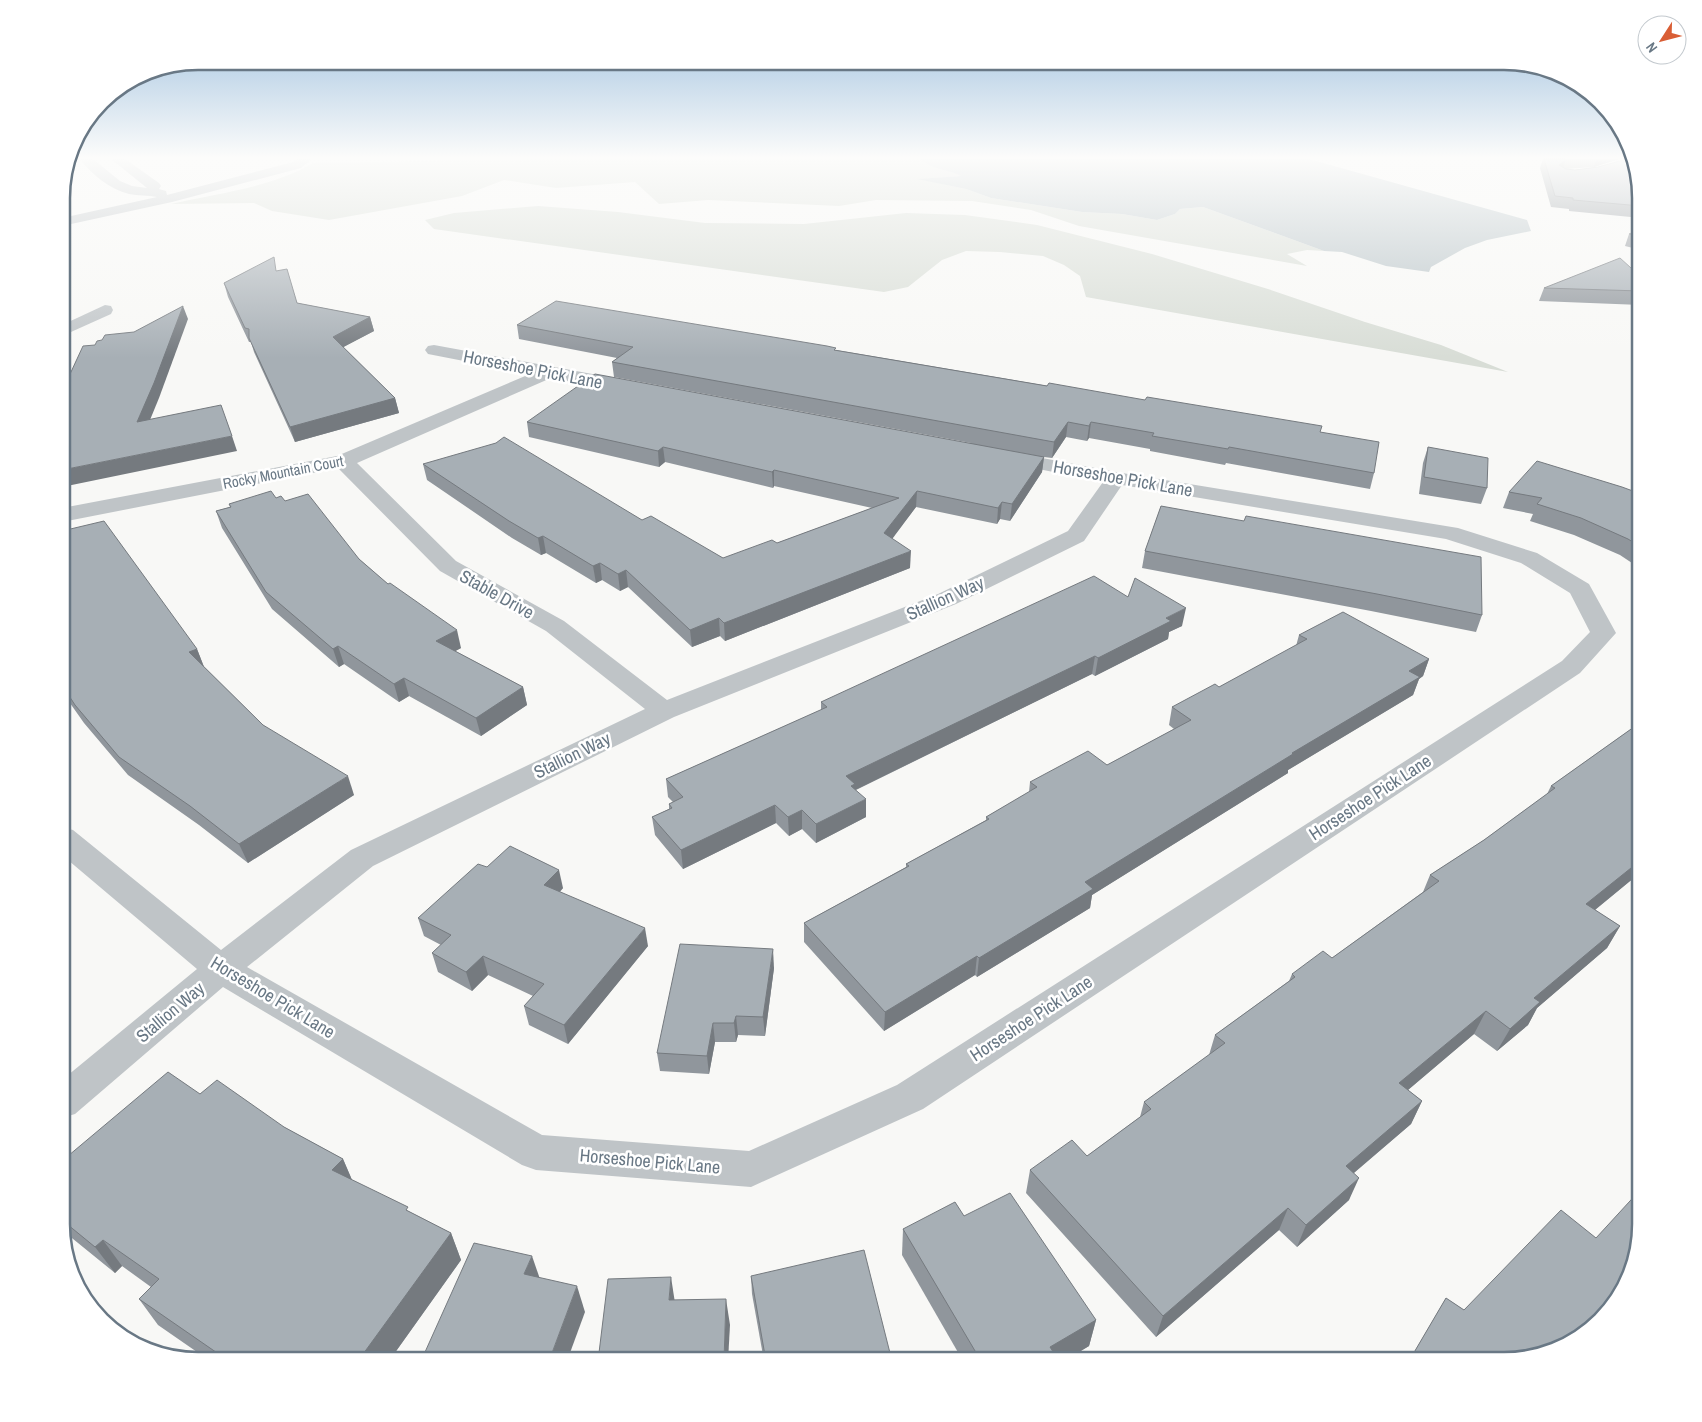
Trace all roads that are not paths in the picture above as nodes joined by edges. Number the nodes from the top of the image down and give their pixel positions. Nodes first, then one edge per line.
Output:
1 (104, 310) dead end
2 (70, 327) edge
3 (434, 350) dead end
4 (549, 372) junction
5 (647, 390) edge
6 (979, 452) edge
7 (344, 461) junction
8 (1116, 478) junction
9 (70, 513) edge
10 (664, 711) junction
11 (70, 845) edge
12 (221, 969) junction
13 (70, 1095) edge

1 - 2 street
3 - 4 street, Horseshoe Pick Lane
4 - 5 street, Horseshoe Pick Lane
4 - 7 street, Rocky Mountain Court
6 - 8 street, Horseshoe Pick Lane
7 - 9 street, Rocky Mountain Court
7 - 10 street, Stable Drive
8 - 10 street, Stallion Way
8 - 12 street, Horseshoe Pick Lane
10 - 12 street, Stallion Way
11 - 12 street, Horseshoe Pick Lane
12 - 13 street, Stallion Way

